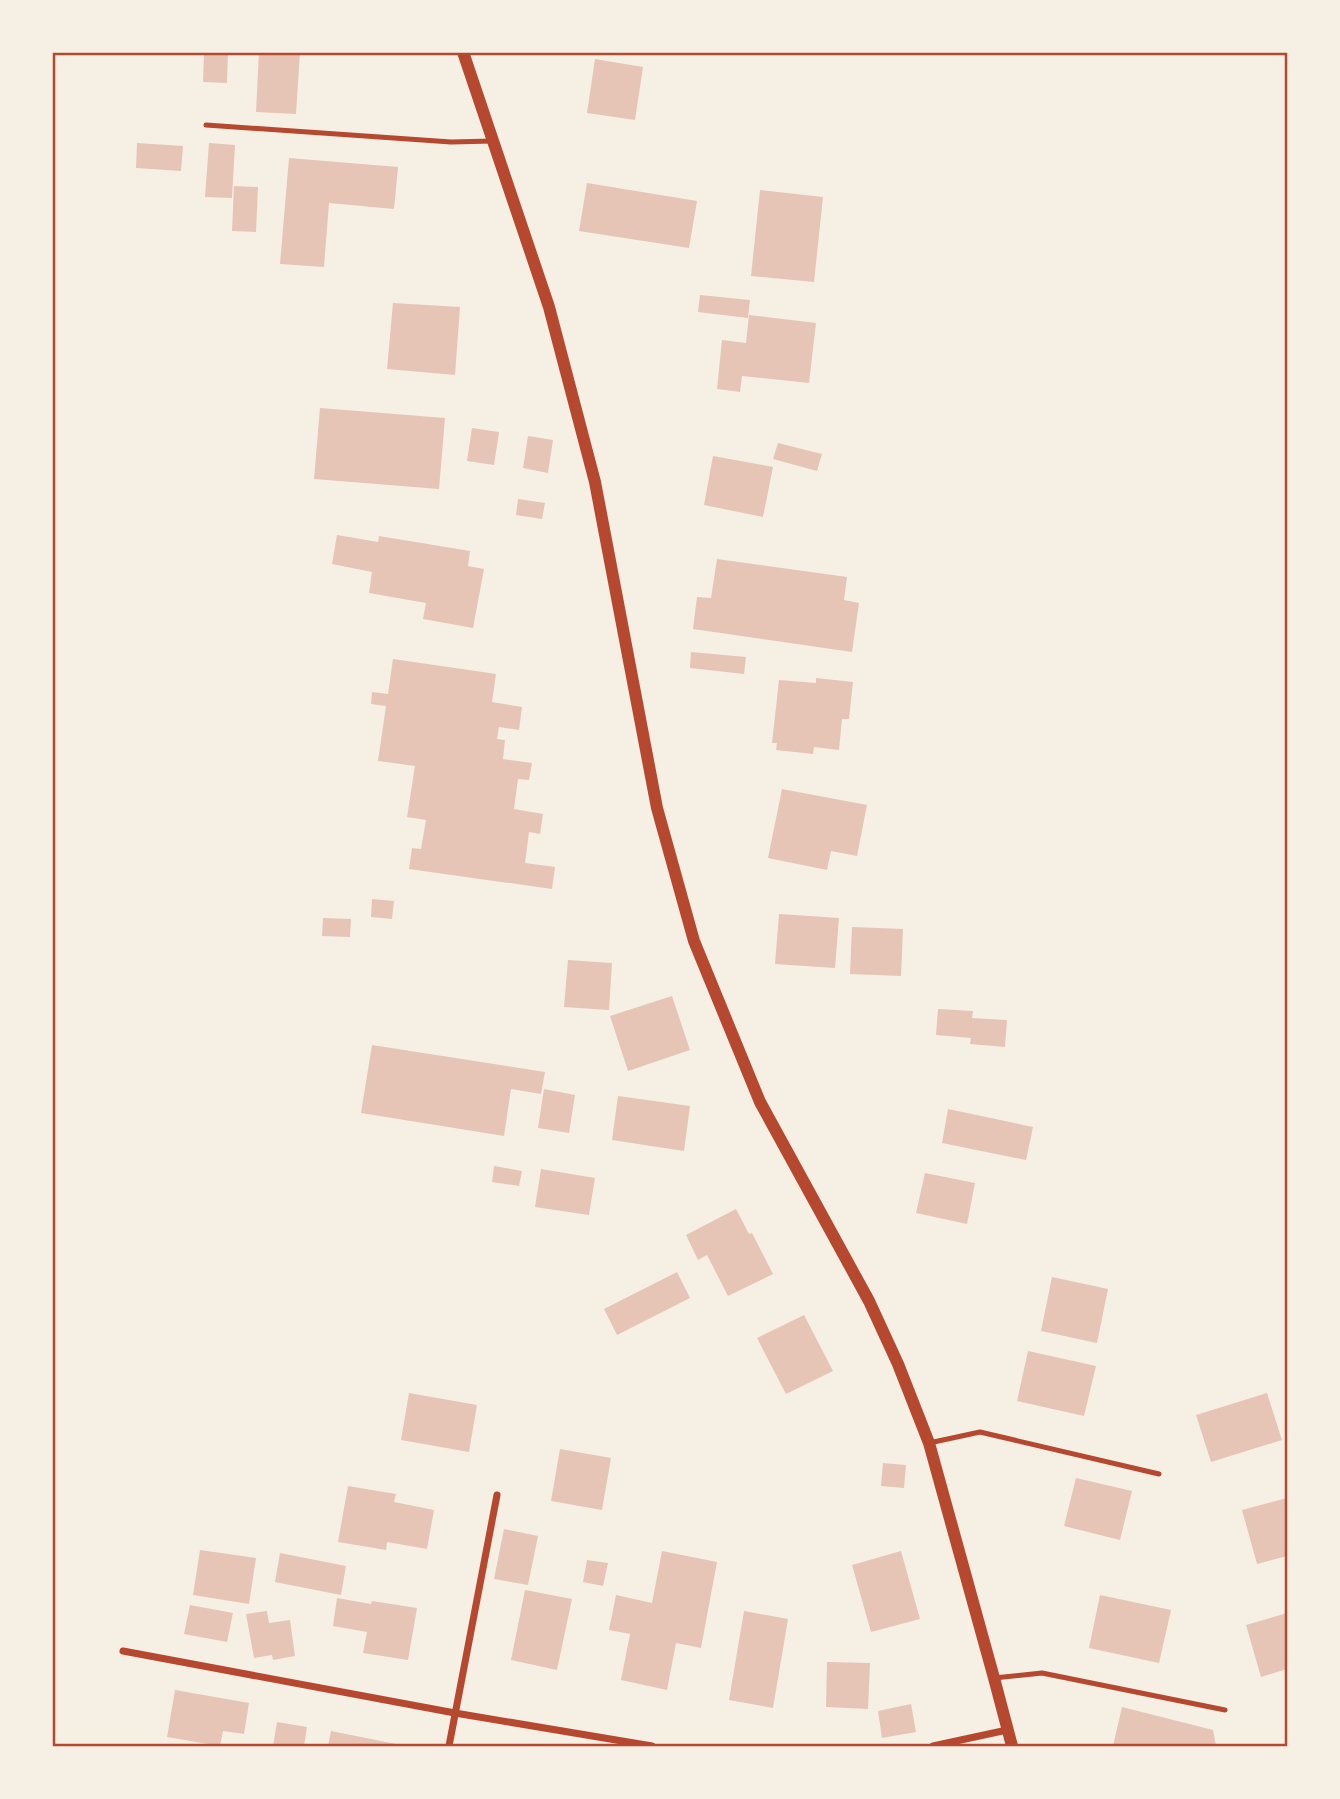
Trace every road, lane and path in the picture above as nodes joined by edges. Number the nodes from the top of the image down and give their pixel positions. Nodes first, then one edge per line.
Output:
1 (463, 52) edge
2 (206, 125) dead end
3 (493, 141) junction
4 (929, 1443) junction
5 (1159, 1474) dead end
6 (497, 1495) dead end
7 (123, 1651) dead end
8 (994, 1678) junction
9 (1225, 1710) dead end
10 (455, 1713) junction
11 (1007, 1730) junction
12 (449, 1746) edge
13 (652, 1746) edge
14 (933, 1746) edge
15 (1012, 1746) edge

1 - 3 street
2 - 3 lane
3 - 4 street
4 - 5 lane
4 - 8 street
6 - 10 street
7 - 10 street
8 - 9 lane
8 - 11 street
10 - 12 street
10 - 13 street
11 - 14 street
11 - 15 street

